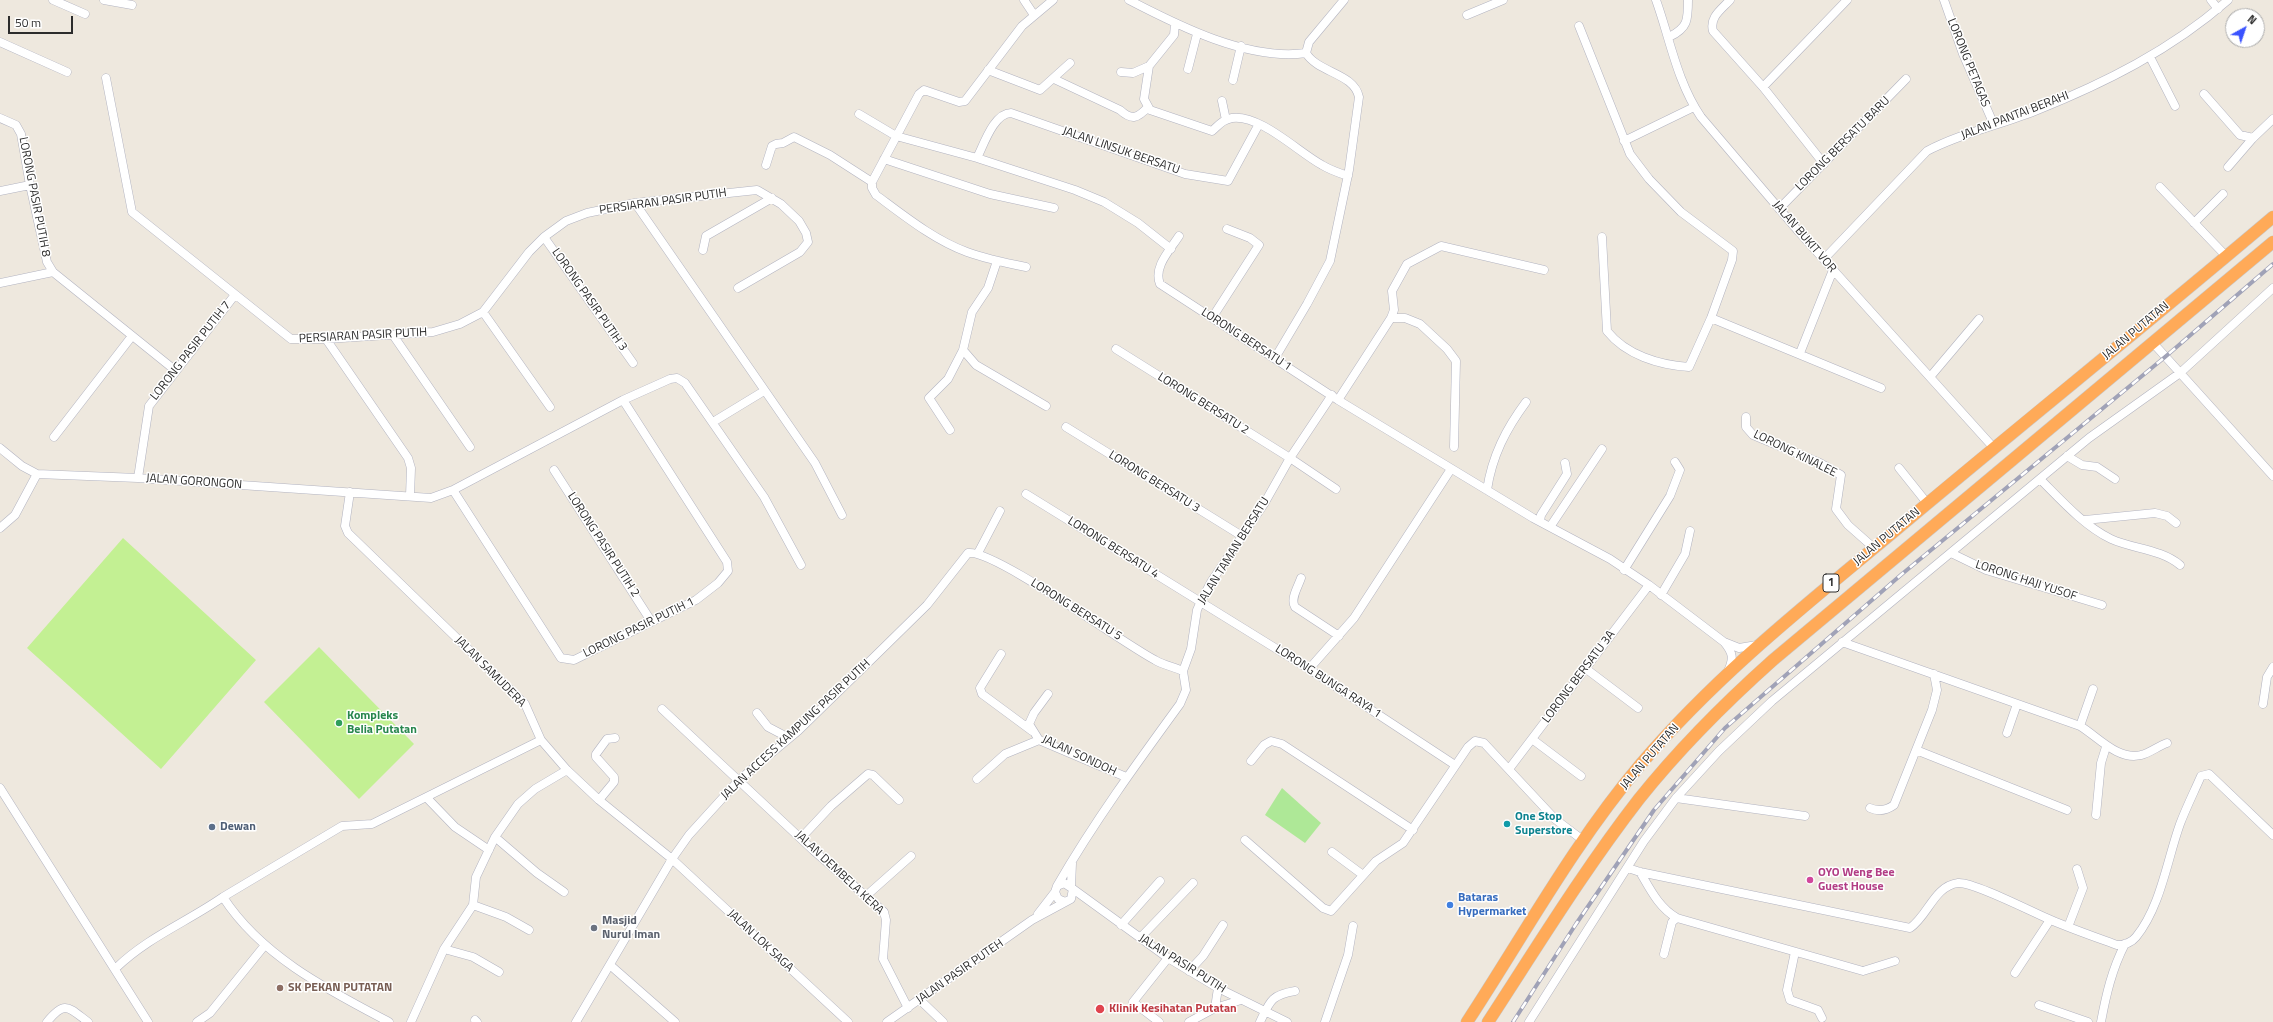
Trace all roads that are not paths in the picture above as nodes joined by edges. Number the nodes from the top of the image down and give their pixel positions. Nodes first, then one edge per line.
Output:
1 (53, 0) edge
2 (104, 0) edge
3 (1024, 0) edge
4 (1053, 0) edge
5 (1129, 0) edge
6 (1344, 0) edge
7 (1503, 0) edge
8 (1656, 0) edge
9 (1688, 0) edge
10 (1730, 0) edge
11 (1847, 0) edge
12 (1944, 0) edge
13 (2211, 0) edge
14 (2228, 0) edge
15 (132, 6) dead end
16 (2218, 9) junction
17 (86, 14) dead end
18 (1034, 15) junction
19 (1467, 15) dead end
20 (1175, 24) junction
21 (1579, 26) dead end
22 (1197, 34) junction
23 (1669, 37) junction
24 (0, 42) edge
25 (1241, 46) junction
26 (1306, 53) junction
27 (2150, 57) junction
28 (1070, 63) dead end
29 (1149, 66) junction
30 (1188, 69) dead end
31 (988, 70) junction
32 (67, 72) dead end
33 (1120, 72) dead end
34 (106, 78) dead end
35 (1054, 79) junction
36 (1906, 79) dead end
37 (1233, 80) dead end
38 (1763, 87) junction
39 (2204, 94) dead end
40 (1222, 101) dead end
41 (2175, 106) dead end
42 (1148, 107) junction
43 (1694, 107) junction
44 (859, 114) dead end
45 (0, 118) edge
46 (2273, 119) edge
47 (1226, 120) junction
48 (1259, 124) junction
49 (1994, 125) junction
50 (896, 136) junction
51 (2253, 138) junction
52 (1624, 141) junction
53 (977, 158) junction
54 (884, 159) junction
55 (1824, 164) junction
56 (766, 165) dead end
57 (2228, 167) dead end
58 (1348, 176) junction
59 (872, 182) junction
60 (30, 185) junction
61 (2160, 187) dead end
62 (0, 191) edge
63 (2223, 194) dead end
64 (772, 198) junction
65 (635, 203) junction
66 (1054, 208) dead end
67 (1779, 209) junction
68 (2273, 217) edge
69 (2194, 223) junction
70 (1227, 228) dead end
71 (1179, 236) dead end
72 (544, 237) junction
73 (1602, 237) dead end
74 (2273, 242) edge
75 (1171, 249) junction
76 (703, 250) dead end
77 (2226, 256) junction
78 (1824, 259) junction
79 (997, 261) junction
80 (1026, 267) dead end
81 (1544, 270) dead end
82 (1833, 270) junction
83 (53, 272) junction
84 (0, 283) edge
85 (738, 288) dead end
86 (2273, 288) edge
87 (234, 296) junction
88 (2174, 299) junction
89 (483, 312) junction
90 (2188, 315) junction
91 (1212, 318) junction
92 (1391, 318) junction
93 (1711, 318) junction
94 (1979, 319) dead end
95 (393, 335) junction
96 (132, 336) junction
97 (326, 339) junction
98 (2154, 344) junction
99 (963, 350) junction
100 (1116, 350) dead end
101 (1800, 353) junction
102 (1275, 358) junction
103 (633, 363) dead end
104 (176, 371) junction
105 (2180, 373) junction
106 (1930, 377) junction
107 (1881, 388) dead end
108 (764, 391) junction
109 (1335, 397) junction
110 (623, 400) junction
111 (1526, 402) dead end
112 (1046, 406) dead end
113 (550, 407) dead end
114 (1746, 417) dead end
115 (713, 422) junction
116 (1066, 427) dead end
117 (950, 430) dead end
118 (54, 437) dead end
119 (470, 447) dead end
120 (1454, 447) dead end
121 (0, 448) edge
122 (1602, 449) dead end
123 (1989, 451) junction
124 (2067, 456) junction
125 (1290, 458) junction
126 (1675, 462) dead end
127 (1565, 463) dead end
128 (1899, 468) dead end
129 (1450, 469) junction
130 (2000, 469) junction
131 (554, 470) dead end
132 (37, 474) junction
133 (2273, 476) edge
134 (138, 478) junction
135 (2115, 478) dead end
136 (2040, 479) junction
137 (452, 490) junction
138 (1336, 490) dead end
139 (1488, 490) junction
140 (350, 492) junction
141 (1026, 494) dead end
142 (410, 496) junction
143 (1927, 503) junction
144 (1000, 511) dead end
145 (842, 515) dead end
146 (2085, 520) junction
147 (1540, 521) junction
148 (2176, 523) dead end
149 (1550, 527) junction
150 (0, 528) edge
151 (1690, 530) dead end
152 (1242, 536) junction
153 (1874, 548) junction
154 (968, 553) joint
155 (978, 553) junction
156 (1951, 553) junction
157 (801, 565) dead end
158 (2180, 565) dead end
159 (1624, 570) junction
160 (1301, 578) dead end
161 (1649, 585) junction
162 (1661, 595) junction
163 (1201, 601) junction
164 (2102, 605) dead end
165 (651, 620) junction
166 (1339, 636) junction
167 (1724, 642) junction
168 (1842, 642) junction
169 (1758, 645) junction
170 (1001, 654) dead end
171 (2273, 667) edge
172 (1585, 668) junction
173 (1309, 669) junction
174 (1183, 671) junction
175 (1727, 672) junction
176 (1934, 674) junction
177 (2093, 689) dead end
178 (1048, 694) dead end
179 (2018, 704) junction
180 (2263, 704) dead end
181 (662, 708) dead end
182 (1638, 708) dead end
183 (1689, 712) junction
184 (757, 713) dead end
185 (2080, 726) junction
186 (1705, 727) junction
187 (1033, 732) junction
188 (2007, 733) dead end
189 (615, 738) dead end
190 (789, 738) junction
191 (1532, 739) junction
192 (541, 740) junction
193 (1040, 740) junction
194 (2167, 743) dead end
195 (2106, 746) junction
196 (1916, 750) junction
197 (1251, 762) dead end
198 (1456, 764) junction
199 (1509, 769) junction
200 (567, 770) junction
201 (1581, 776) dead end
202 (1126, 777) junction
203 (977, 779) dead end
204 (740, 780) junction
205 (0, 788) edge
206 (426, 798) junction
207 (1676, 798) junction
208 (599, 800) junction
209 (899, 800) dead end
210 (1870, 808) dead end
211 (2067, 810) dead end
212 (2096, 815) dead end
213 (1805, 816) dead end
214 (1413, 830) junction
215 (2273, 835) edge
216 (495, 837) junction
217 (801, 838) junction
218 (1245, 840) dead end
219 (1584, 840) junction
220 (489, 850) junction
221 (1332, 852) dead end
222 (911, 856) dead end
223 (1074, 856) junction
224 (672, 859) junction
225 (1628, 868) junction
226 (2078, 869) dead end
227 (1640, 872) junction
228 (1363, 875) junction
229 (1160, 881) dead end
230 (1194, 883) dead end
231 (1072, 887) junction
232 (1056, 889) junction
233 (564, 892) dead end
234 (223, 896) junction
235 (866, 896) junction
236 (1067, 901) junction
237 (473, 905) junction
238 (1102, 911) junction
239 (1677, 918) junction
240 (1032, 920) junction
241 (2050, 920) junction
242 (1121, 925) junction
243 (1223, 925) dead end
244 (1353, 926) dead end
245 (2068, 927) junction
246 (529, 930) dead end
247 (1140, 938) junction
248 (2125, 944) junction
249 (265, 945) junction
250 (444, 949) junction
251 (1795, 952) junction
252 (1664, 954) dead end
253 (1168, 958) junction
254 (1895, 961) dead end
255 (610, 965) junction
256 (116, 968) junction
257 (1189, 971) junction
258 (498, 972) dead end
259 (2015, 973) dead end
260 (1218, 988) junction
261 (1295, 991) dead end
262 (920, 1000) junction
263 (1241, 1000) junction
264 (2039, 1005) dead end
265 (908, 1008) junction
266 (1215, 1008) junction
267 (1265, 1012) junction
268 (1822, 1018) dead end
269 (47, 1022) edge
270 (88, 1022) edge
271 (148, 1022) edge
272 (197, 1022) edge
273 (389, 1022) edge
274 (411, 1022) edge
275 (576, 1022) edge
276 (675, 1022) edge
277 (848, 1022) edge
278 (887, 1022) edge
279 (943, 1022) edge
280 (1159, 1022) edge
281 (1189, 1022) edge
282 (1260, 1022) edge
283 (1287, 1022) edge
284 (1326, 1022) edge
285 (1467, 1022) edge
286 (1488, 1022) edge
287 (1529, 1022) edge
288 (2088, 1022) edge
289 (2101, 1022) edge

1 - 17 street
2 - 15 street
3 - 18 street
4 - 18 street
5 - 20 street
6 - 26 street
7 - 19 street
8 - 23 street, JALAN BUKIT VOR
9 - 23 street
10 - 38 street
11 - 38 street
12 - 49 street, LORONG PETAGAS
13 - 16 street
14 - 16 street, JALAN PANTAI BERAHI
16 - 27 street, JALAN PANTAI BERAHI
18 - 31 street
20 - 22 street
20 - 29 street
21 - 52 street
22 - 25 street
22 - 30 street
23 - 43 street, JALAN BUKIT VOR
24 - 32 street
25 - 26 street
25 - 37 street
26 - 58 street
27 - 41 street
27 - 49 street, JALAN PANTAI BERAHI
28 - 35 street
29 - 33 street
29 - 42 street
31 - 35 street
31 - 50 street
34 - 87 street, PERSIARAN PASIR PUTIH
35 - 42 street
36 - 55 street, LORONG BERSATU BARU
38 - 55 street
39 - 51 street
40 - 47 street
42 - 47 street
43 - 52 street
43 - 67 street, JALAN BUKIT VOR
44 - 50 street
45 - 60 street, LORONG PASIR PUTIH 8
46 - 51 street
47 - 48 street
48 - 53 street, JALAN LINSUK BERSATU
48 - 58 street
49 - 78 street, JALAN PANTAI BERAHI
50 - 53 street
50 - 54 street
51 - 57 street
52 - 93 street
53 - 75 street
54 - 59 street
54 - 66 street
55 - 67 street, LORONG BERSATU BARU
56 - 59 street
58 - 102 street
59 - 79 street
60 - 62 street
60 - 83 street, LORONG PASIR PUTIH 8
61 - 69 street
63 - 69 street
64 - 65 street, PERSIARAN PASIR PUTIH
64 - 76 street
64 - 85 street, PERSIARAN PASIR PUTIH
65 - 72 street, PERSIARAN PASIR PUTIH
65 - 108 street
67 - 78 street, JALAN BUKIT VOR
68 - 77 highway, JALAN PUTATAN / 1
69 - 77 street
70 - 91 street
71 - 75 street
72 - 89 street, PERSIARAN PASIR PUTIH
72 - 103 street, LORONG PASIR PUTIH 3
73 - 93 street
74 - 90 highway, JALAN PUTATAN / 1
75 - 91 street, LORONG BERSATU 1
77 - 88 highway, JALAN PUTATAN / 1
78 - 82 street, JALAN BUKIT VOR
79 - 80 street
79 - 99 street
81 - 92 street
82 - 101 street
82 - 106 street, JALAN BUKIT VOR
83 - 84 street
83 - 96 street, LORONG PASIR PUTIH 8
86 - 105 street
87 - 97 street, PERSIARAN PASIR PUTIH
87 - 104 street, LORONG PASIR PUTIH 7
88 - 90 highway
88 - 123 highway, JALAN PUTATAN / 1
89 - 95 street, PERSIARAN PASIR PUTIH
89 - 113 street
90 - 98 highway, JALAN PUTATAN / 1
91 - 102 street, LORONG BERSATU 1
92 - 109 street, JALAN TAMAN BERSATU
92 - 120 street
93 - 101 street
94 - 106 street
95 - 97 street, PERSIARAN PASIR PUTIH
95 - 119 street
96 - 104 street, LORONG PASIR PUTIH 8
96 - 118 street
97 - 142 street
98 - 105 street
98 - 130 highway, JALAN PUTATAN / 1
99 - 112 street
99 - 117 street
100 - 125 street, LORONG BERSATU 2
101 - 107 street
102 - 109 street, LORONG BERSATU 1
104 - 134 street, LORONG PASIR PUTIH 7
105 - 124 street
105 - 133 street
106 - 123 street, JALAN BUKIT VOR
108 - 115 street
108 - 145 street
109 - 125 street, JALAN TAMAN BERSATU
109 - 129 street, LORONG BERSATU 1
110 - 115 street, JALAN GORONGON
110 - 137 street, JALAN GORONGON
110 - 165 street, LORONG PASIR PUTIH 1
111 - 139 street
114 - 153 street, LORONG KINALEE
115 - 157 street
116 - 152 street, LORONG BERSATU 3
121 - 132 street
122 - 149 street
123 - 130 highway
123 - 143 highway, JALAN PUTATAN / 1
124 - 135 street
124 - 136 street
125 - 138 street, LORONG BERSATU 2
125 - 152 street, JALAN TAMAN BERSATU
126 - 159 street
127 - 147 street
128 - 143 street
129 - 139 street, LORONG BERSATU 1
129 - 166 street
130 - 186 highway, JALAN PUTATAN / 1
131 - 165 street, LORONG PASIR PUTIH 2
132 - 134 street, JALAN GORONGON
132 - 150 street
134 - 140 street, JALAN GORONGON
136 - 146 street
136 - 156 street
137 - 142 street, JALAN GORONGON
137 - 165 street, LORONG PASIR PUTIH 1
139 - 147 street, LORONG BERSATU 1
140 - 142 street, JALAN GORONGON
140 - 192 street, JALAN SAMUDERA
141 - 163 street, LORONG BERSATU 4
143 - 153 highway, JALAN PUTATAN / 1
144 - 155 street
146 - 148 street
146 - 158 street
147 - 149 street, LORONG BERSATU 1
149 - 159 street, LORONG BERSATU 1
151 - 162 street
152 - 163 street, JALAN TAMAN BERSATU
153 - 169 highway, JALAN PUTATAN / 1
154 - 155 street, LORONG BERSATU 5
154 - 190 street, JALAN ACCESS KAMPUNG PASIR PUTIH
155 - 174 street, LORONG BERSATU 5
156 - 164 street, LORONG HAJI YUSOF
156 - 168 street
159 - 161 street, LORONG BERSATU 1
160 - 166 street
161 - 162 street, LORONG BERSATU 1
161 - 172 street, LORONG BERSATU 3A
162 - 167 street, LORONG BERSATU 1
163 - 173 street, LORONG BUNGA RAYA 1
163 - 174 street, JALAN TAMAN BERSATU
166 - 173 street
167 - 169 street
167 - 175 street
168 - 176 street
168 - 207 street
169 - 175 highway, JALAN PUTATAN / 1
170 - 187 street, JALAN SONDOH
171 - 180 street
172 - 182 street
172 - 191 street, LORONG BERSATU 3A
173 - 198 street, LORONG BUNGA RAYA 1
174 - 202 street, JALAN TAMAN BERSATU
175 - 183 highway, JALAN PUTATAN / 1
176 - 179 street
176 - 196 street
177 - 185 street
178 - 187 street, JALAN SONDOH
179 - 185 street
179 - 188 street
181 - 204 street, JALAN DEMBELA KERA
183 - 186 highway
183 - 219 highway, JALAN PUTATAN / 1
184 - 190 street
185 - 195 street
186 - 286 highway, JALAN PUTATAN / 1
187 - 193 street, JALAN SONDOH
189 - 208 street
190 - 204 street, JALAN ACCESS KAMPUNG PASIR PUTIH
191 - 199 street, LORONG BERSATU 3A
191 - 201 street
192 - 200 street, JALAN SAMUDERA
192 - 206 street
193 - 202 street, JALAN SONDOH
193 - 203 street
194 - 195 street
195 - 212 street
196 - 210 street
196 - 211 street
197 - 214 street
198 - 199 street
198 - 214 street
199 - 219 street
200 - 208 street, JALAN SAMUDERA
200 - 216 street
202 - 223 street, JALAN TAMAN BERSATU
204 - 217 street, JALAN DEMBELA KERA
204 - 224 street, JALAN ACCESS KAMPUNG PASIR PUTIH
205 - 256 street
206 - 220 street
206 - 234 street
207 - 213 street
207 - 225 street
208 - 224 street, JALAN SAMUDERA
209 - 217 street
214 - 228 street
215 - 248 street
216 - 220 street
216 - 233 street
217 - 235 street, JALAN DEMBELA KERA
218 - 228 street
219 - 285 highway, JALAN PUTATAN / 1
220 - 237 street
221 - 228 street
222 - 235 street
223 - 231 street, JALAN TAMAN BERSATU
223 - 232 street, JALAN TAMAN BERSATU
224 - 255 street, JALAN ACCESS KAMPUNG PASIR PUTIH
224 - 277 street, JALAN LOK SAGA
225 - 227 street
225 - 287 street
226 - 245 street
227 - 239 street
227 - 241 street
229 - 242 street
230 - 247 street
231 - 232 street
231 - 236 street
231 - 238 street, JALAN PASIR PUTIH
232 - 236 street
232 - 240 street, JALAN PASIR PUTEH
234 - 249 street
234 - 256 street
235 - 265 street, JALAN DEMBELA KERA
236 - 238 street, JALAN PASIR PUTIH
236 - 240 street, JALAN PASIR PUTEH
237 - 246 street
237 - 250 street
238 - 242 street, JALAN PASIR PUTIH
239 - 251 street
239 - 252 street
240 - 262 street, JALAN PASIR PUTEH
241 - 245 street
241 - 259 street
242 - 247 street, JALAN PASIR PUTIH
243 - 257 street
244 - 284 street
245 - 248 street
247 - 253 street, JALAN PASIR PUTIH
248 - 289 street
249 - 272 street
249 - 273 street
250 - 258 street
250 - 274 street
251 - 254 street
251 - 268 street
253 - 257 street, JALAN PASIR PUTIH
253 - 280 street
255 - 275 street, JALAN ACCESS KAMPUNG PASIR PUTIH
255 - 276 street
256 - 271 street
257 - 260 street, JALAN PASIR PUTIH
260 - 263 street, JALAN PASIR PUTIH
260 - 266 street
261 - 267 street
262 - 265 street, JALAN PASIR PUTEH
262 - 279 street
263 - 266 street
263 - 267 street, JALAN PASIR PUTIH
264 - 288 street
265 - 278 street, JALAN PASIR PUTEH
266 - 281 street
267 - 282 street
267 - 283 street, JALAN PASIR PUTIH
269 - 270 street

